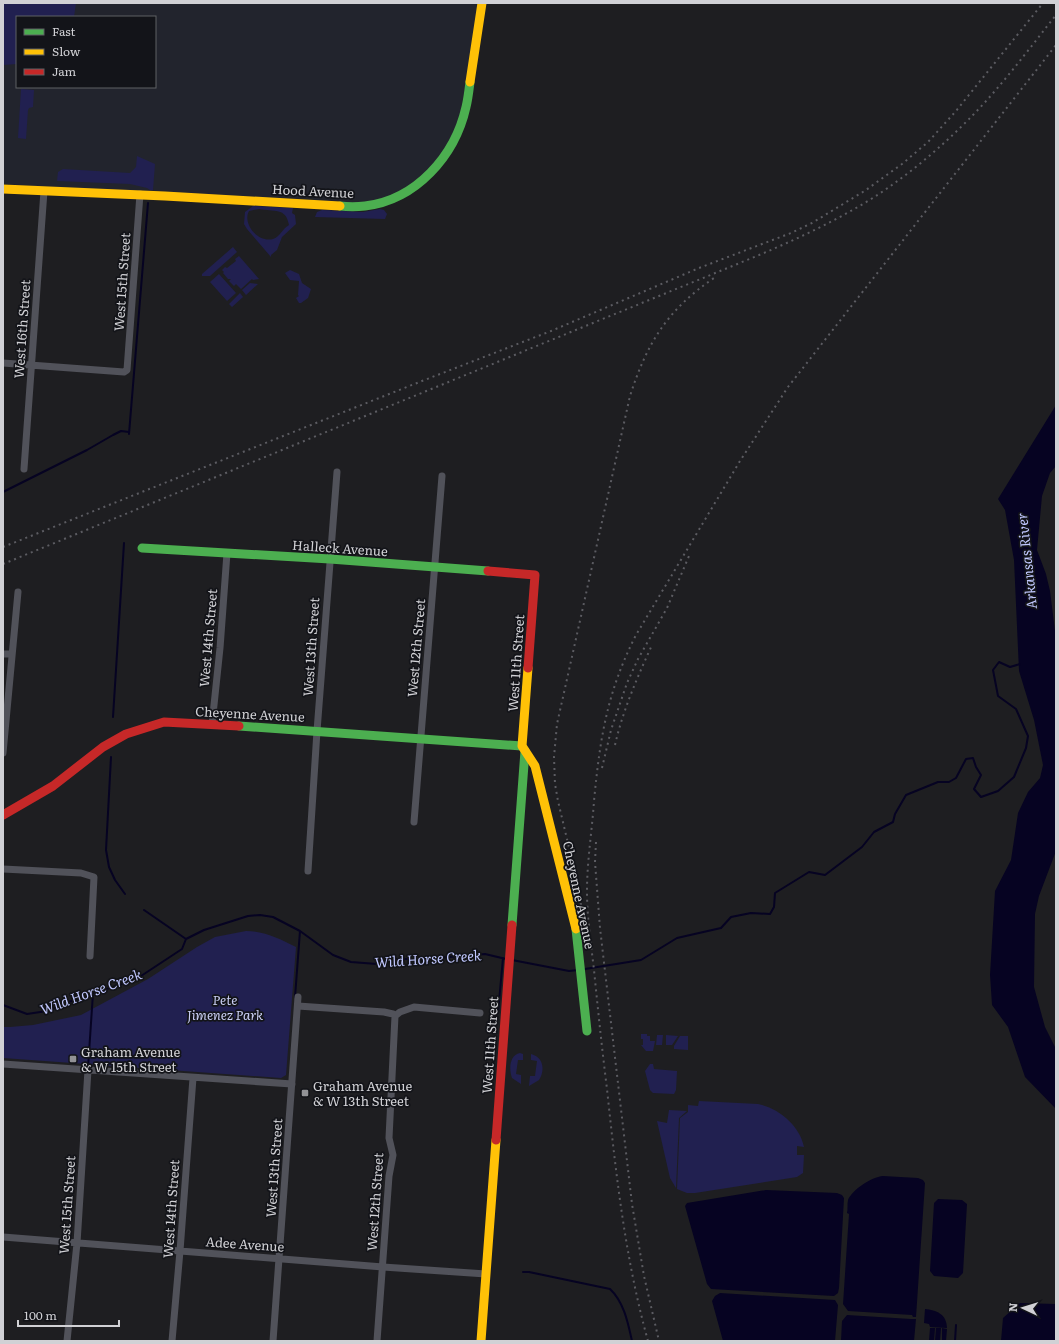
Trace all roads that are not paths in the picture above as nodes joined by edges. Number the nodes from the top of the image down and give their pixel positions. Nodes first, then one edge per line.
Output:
1 (482, 3) edge
2 (3, 189) edge
3 (44, 191) junction
4 (140, 194) junction
5 (3, 363) edge
6 (32, 365) junction
7 (24, 469) dead end
8 (337, 472) dead end
9 (442, 476) dead end
10 (142, 548) dead end
11 (227, 553) junction
12 (330, 559) junction
13 (435, 568) junction
14 (535, 575) joint
15 (18, 592) dead end
16 (3, 654) edge
17 (12, 654) junction
18 (212, 724) junction
19 (317, 731) junction
20 (420, 738) junction
21 (524, 749) junction
22 (3, 753) edge
23 (3, 815) edge
24 (414, 822) dead end
25 (3, 868) edge
26 (308, 871) dead end
27 (90, 956) dead end
28 (298, 996) dead end
29 (298, 1006) junction
30 (480, 1013) dead end
31 (395, 1016) junction
32 (587, 1031) dead end
33 (3, 1064) edge
34 (88, 1070) junction
35 (193, 1078) junction
36 (292, 1084) junction
37 (3, 1237) edge
38 (77, 1243) junction
39 (180, 1251) junction
40 (279, 1258) junction
41 (383, 1267) junction
42 (486, 1274) junction
43 (67, 1341) edge
44 (172, 1341) edge
45 (273, 1341) edge
46 (378, 1341) edge
47 (481, 1341) edge

1 - 4 street, Hood Avenue
2 - 3 street, Hood Avenue
3 - 4 street, Hood Avenue
3 - 6 street, West 16th Street
4 - 6 street, West 15th Street
5 - 6 street
6 - 7 street, West 16th Street
8 - 12 street, West 13th Street
9 - 13 street, West 12th Street
10 - 11 street, Halleck Avenue
11 - 12 street, Halleck Avenue
11 - 18 street, West 14th Street
12 - 13 street, Halleck Avenue
12 - 19 street, West 13th Street
13 - 14 street, Halleck Avenue
13 - 20 street, West 12th Street
14 - 21 street, West 11th Street
15 - 17 street
16 - 17 street
17 - 22 street
18 - 19 street, Cheyenne Avenue
18 - 23 street, Cheyenne Avenue
19 - 20 street, Cheyenne Avenue
19 - 26 street, West 13th Street
20 - 21 street, Cheyenne Avenue
20 - 24 street, West 12th Street
21 - 32 street, Cheyenne Avenue
21 - 42 street, West 11th Street
25 - 27 street
28 - 29 street, West 13th Street
29 - 31 street
29 - 36 street, West 13th Street
30 - 31 street
31 - 41 street, West 12th Street
33 - 34 street
34 - 35 street
34 - 38 street, West 15th Street
35 - 36 street
35 - 39 street, West 14th Street
36 - 40 street, West 13th Street
37 - 38 street, Adee Avenue
38 - 39 street, Adee Avenue
38 - 43 street, West 15th Street
39 - 40 street, Adee Avenue
39 - 44 street, West 14th Street
40 - 41 street, Adee Avenue
40 - 45 street, West 13th Street
41 - 42 street, Adee Avenue
41 - 46 street, West 12th Street
42 - 47 street, West 11th Street

